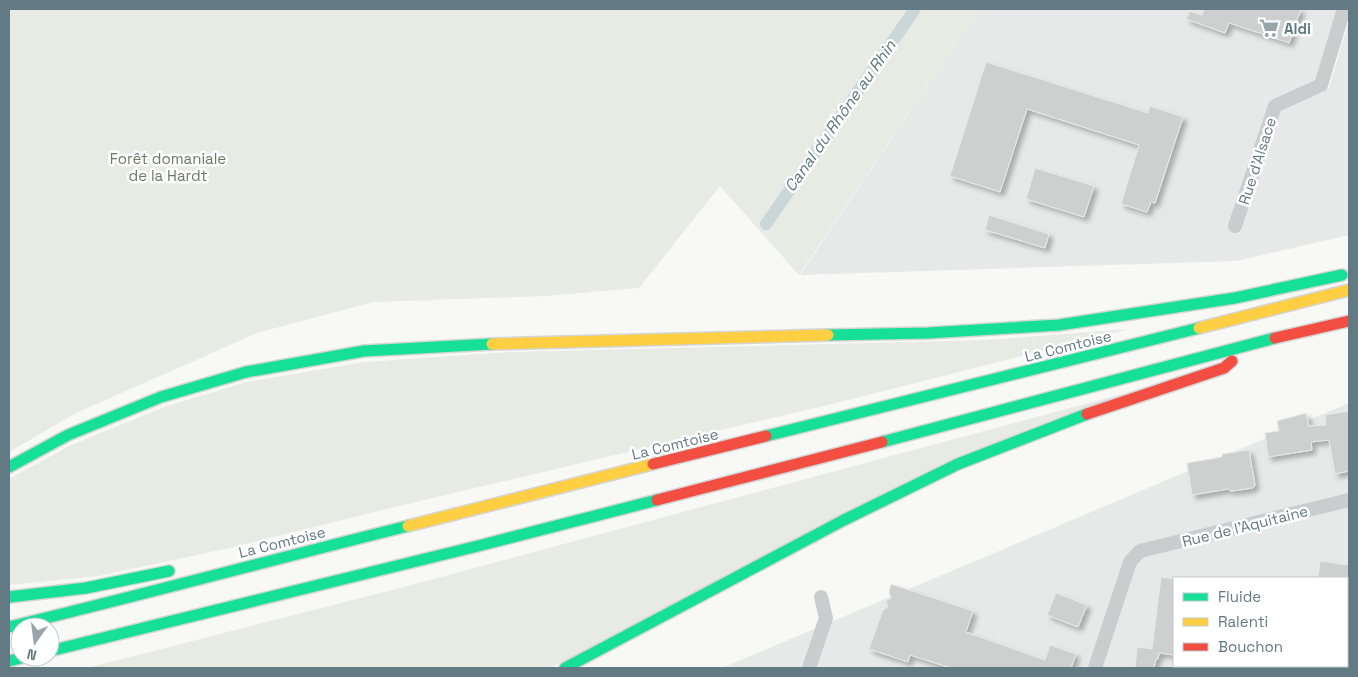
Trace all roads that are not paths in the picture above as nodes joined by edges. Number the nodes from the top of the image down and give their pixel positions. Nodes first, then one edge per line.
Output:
1 (1344, 9) edge
2 (1235, 226) dead end
3 (1349, 274) edge
4 (1349, 290) edge
5 (1349, 321) edge
6 (1260, 341) junction
7 (9, 468) edge
8 (1349, 500) edge
9 (247, 566) junction
10 (9, 597) edge
11 (821, 597) dead end
12 (210, 612) junction
13 (9, 627) edge
14 (60, 649) edge
15 (100, 650) dead end
16 (564, 668) edge
17 (809, 668) edge
18 (1095, 668) edge

1 - 2 street, Rue d'Alsace
3 - 7 highway
4 - 9 highway, La Comtoise
5 - 6 highway
6 - 12 highway
6 - 16 highway
8 - 18 street, Rue de l'Aquitaine
9 - 10 highway
9 - 13 highway, La Comtoise
11 - 17 street
12 - 14 highway
12 - 15 highway

